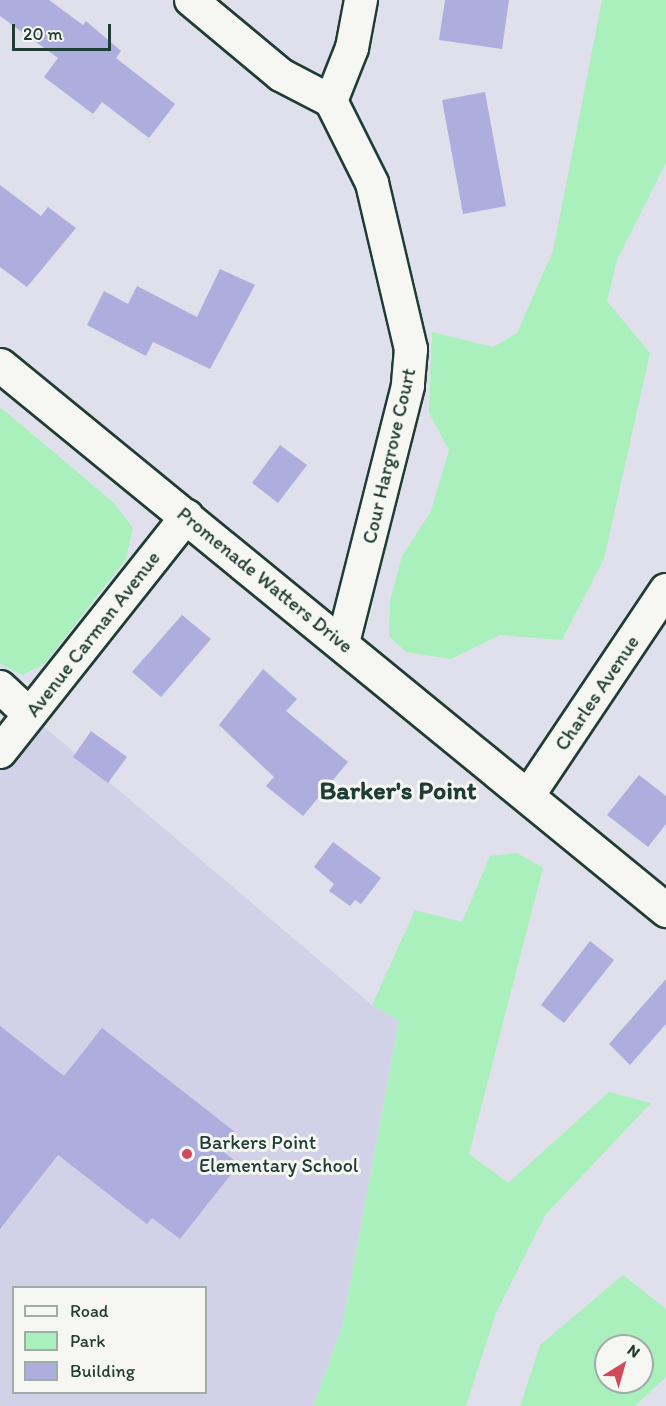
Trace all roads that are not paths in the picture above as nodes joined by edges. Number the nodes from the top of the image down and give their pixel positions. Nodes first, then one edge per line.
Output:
1 (190, 0) edge
2 (361, 0) edge
3 (331, 101) junction
4 (0, 365) edge
5 (186, 516) junction
6 (666, 590) edge
7 (343, 643) junction
8 (0, 687) edge
9 (29, 714) junction
10 (0, 752) edge
11 (528, 796) junction
12 (666, 910) edge

1 - 3 street
2 - 3 street
3 - 7 street, Cour Hargrove Court
4 - 5 main road, Promenade Watters Drive
5 - 7 main road, Promenade Watters Drive
5 - 9 street, Avenue Carman Avenue
6 - 11 street, Charles Avenue
7 - 11 main road, Promenade Watters Drive
8 - 9 street
9 - 10 street, Avenue Carman Avenue
11 - 12 main road, Promenade Watters Drive

